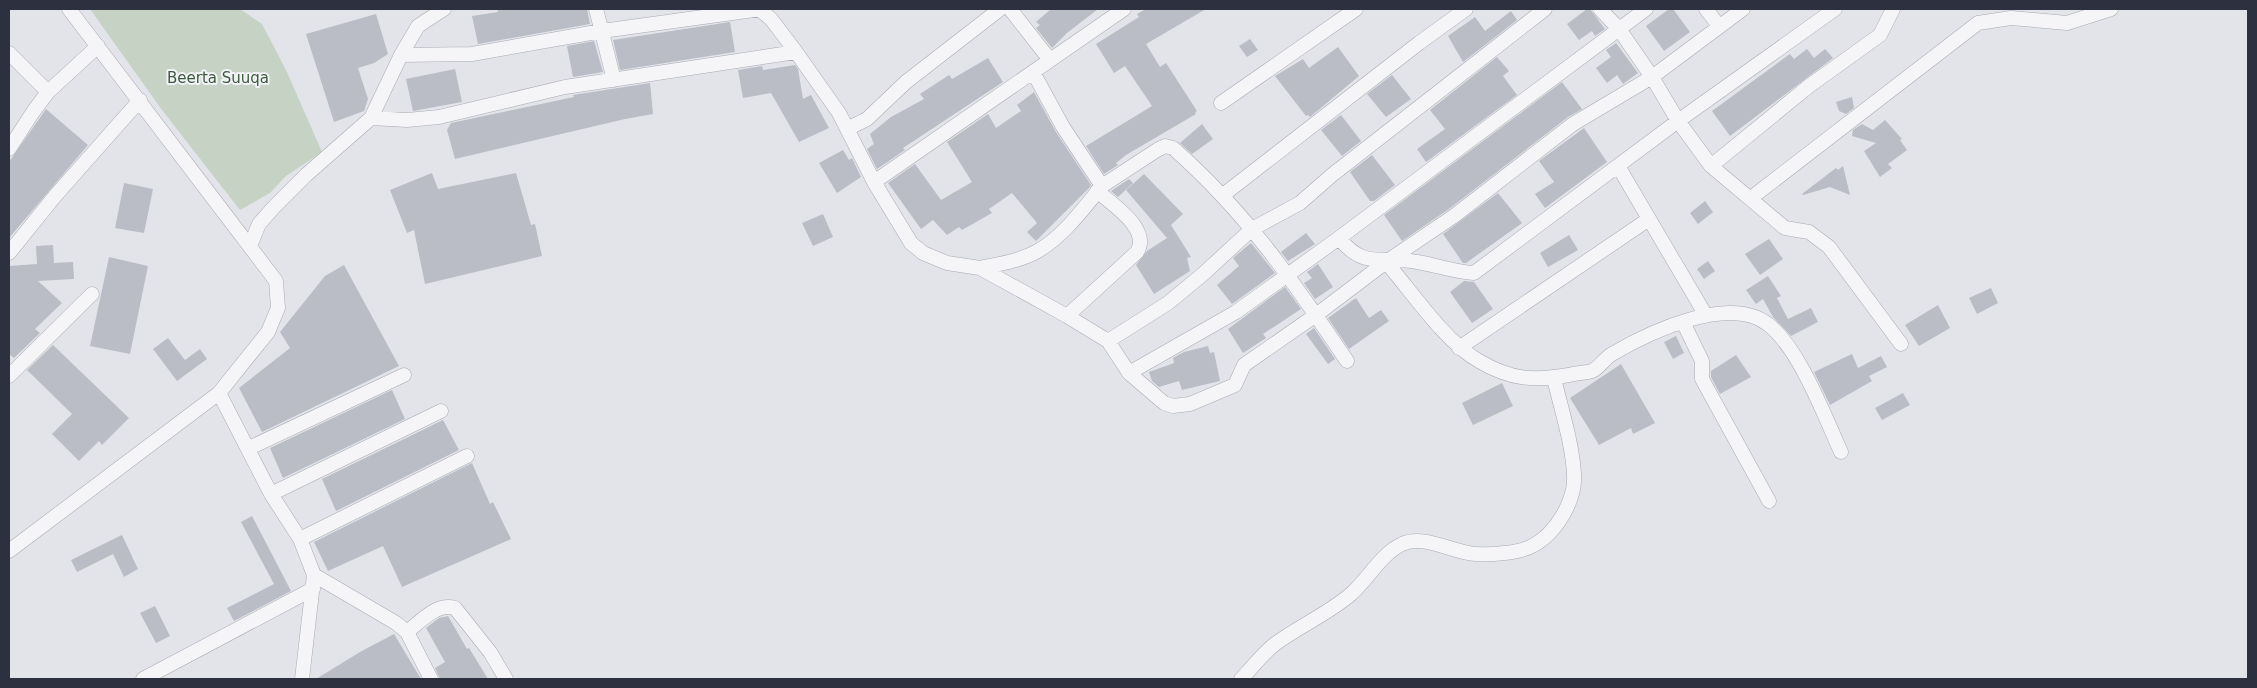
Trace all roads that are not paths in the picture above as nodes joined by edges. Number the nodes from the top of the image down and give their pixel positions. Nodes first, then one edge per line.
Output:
1 (69, 9) edge
2 (444, 9) edge
3 (596, 9) edge
4 (760, 9) edge
5 (1000, 9) edge
6 (1010, 9) edge
7 (1124, 9) edge
8 (1356, 9) edge
9 (1466, 9) edge
10 (1545, 9) edge
11 (1600, 9) edge
12 (1646, 9) edge
13 (1706, 9) edge
14 (1744, 9) edge
15 (1835, 9) edge
16 (1893, 9) edge
17 (2112, 9) edge
18 (1719, 26) junction
19 (1619, 30) junction
20 (602, 31) junction
21 (98, 46) junction
22 (796, 52) junction
23 (401, 55) junction
24 (11, 60) edge
25 (1050, 60) junction
26 (1033, 72) junction
27 (1652, 77) junction
28 (614, 80) junction
29 (48, 92) junction
30 (140, 100) junction
31 (1221, 103) dead end
32 (371, 118) junction
33 (1678, 121) junction
34 (847, 129) junction
35 (9, 149) edge
36 (1618, 166) junction
37 (1711, 166) junction
38 (874, 182) junction
39 (1100, 188) junction
40 (1223, 195) junction
41 (1751, 198) junction
42 (1649, 219) junction
43 (1252, 229) junction
44 (1339, 238) junction
45 (250, 246) junction
46 (9, 253) edge
47 (1386, 262) junction
48 (980, 268) junction
49 (1289, 275) junction
50 (92, 294) dead end
51 (1705, 314) junction
52 (1316, 315) junction
53 (1067, 316) junction
54 (1683, 322) junction
55 (1108, 342) junction
56 (1901, 344) dead end
57 (1460, 348) junction
58 (1347, 361) dead end
59 (11, 368) edge
60 (1129, 373) junction
61 (404, 374) dead end
62 (1554, 378) junction
63 (219, 393) junction
64 (441, 411) dead end
65 (249, 448) junction
66 (1842, 452) dead end
67 (467, 456) dead end
68 (271, 494) junction
69 (1768, 501) dead end
70 (300, 539) junction
71 (9, 551) edge
72 (314, 582) junction
73 (407, 632) junction
74 (143, 679) edge
75 (301, 679) edge
76 (431, 679) edge
77 (506, 679) edge
78 (1240, 679) edge

1 - 21 street
2 - 23 street
3 - 20 street
4 - 20 street
4 - 22 street
5 - 34 street
6 - 25 street
7 - 25 street
8 - 31 street
9 - 40 street
10 - 43 street
11 - 19 street
12 - 19 street
13 - 18 street
14 - 18 street
15 - 33 street
16 - 37 street
17 - 41 street
18 - 27 street
19 - 27 street
19 - 44 street
20 - 23 street
20 - 28 street
21 - 29 street
21 - 30 street
22 - 28 street
22 - 34 street
23 - 32 street
24 - 29 street
25 - 26 street
26 - 38 street
26 - 39 street
27 - 33 street
27 - 47 street
28 - 32 street
29 - 35 street
30 - 45 street
30 - 46 street
32 - 45 street
33 - 36 street
33 - 37 street
34 - 38 street
36 - 42 street
36 - 47 street
37 - 41 street
38 - 48 street
39 - 40 street
39 - 48 street
39 - 53 street
40 - 43 street
41 - 56 street
42 - 51 street
42 - 57 street
43 - 49 street
43 - 55 street
44 - 47 street
44 - 49 street
45 - 63 street
47 - 52 street
47 - 57 street
48 - 53 street
49 - 52 street
49 - 60 street
50 - 59 street
51 - 54 street
51 - 66 street
52 - 58 street
52 - 60 street
53 - 55 street
54 - 62 street
54 - 69 street
55 - 60 street
57 - 62 street
61 - 65 street
62 - 78 street
63 - 65 street
63 - 71 street
64 - 68 street
65 - 68 street
67 - 70 street
68 - 70 street
70 - 72 street
72 - 73 street
72 - 74 street
72 - 75 street
73 - 76 street
73 - 77 street

